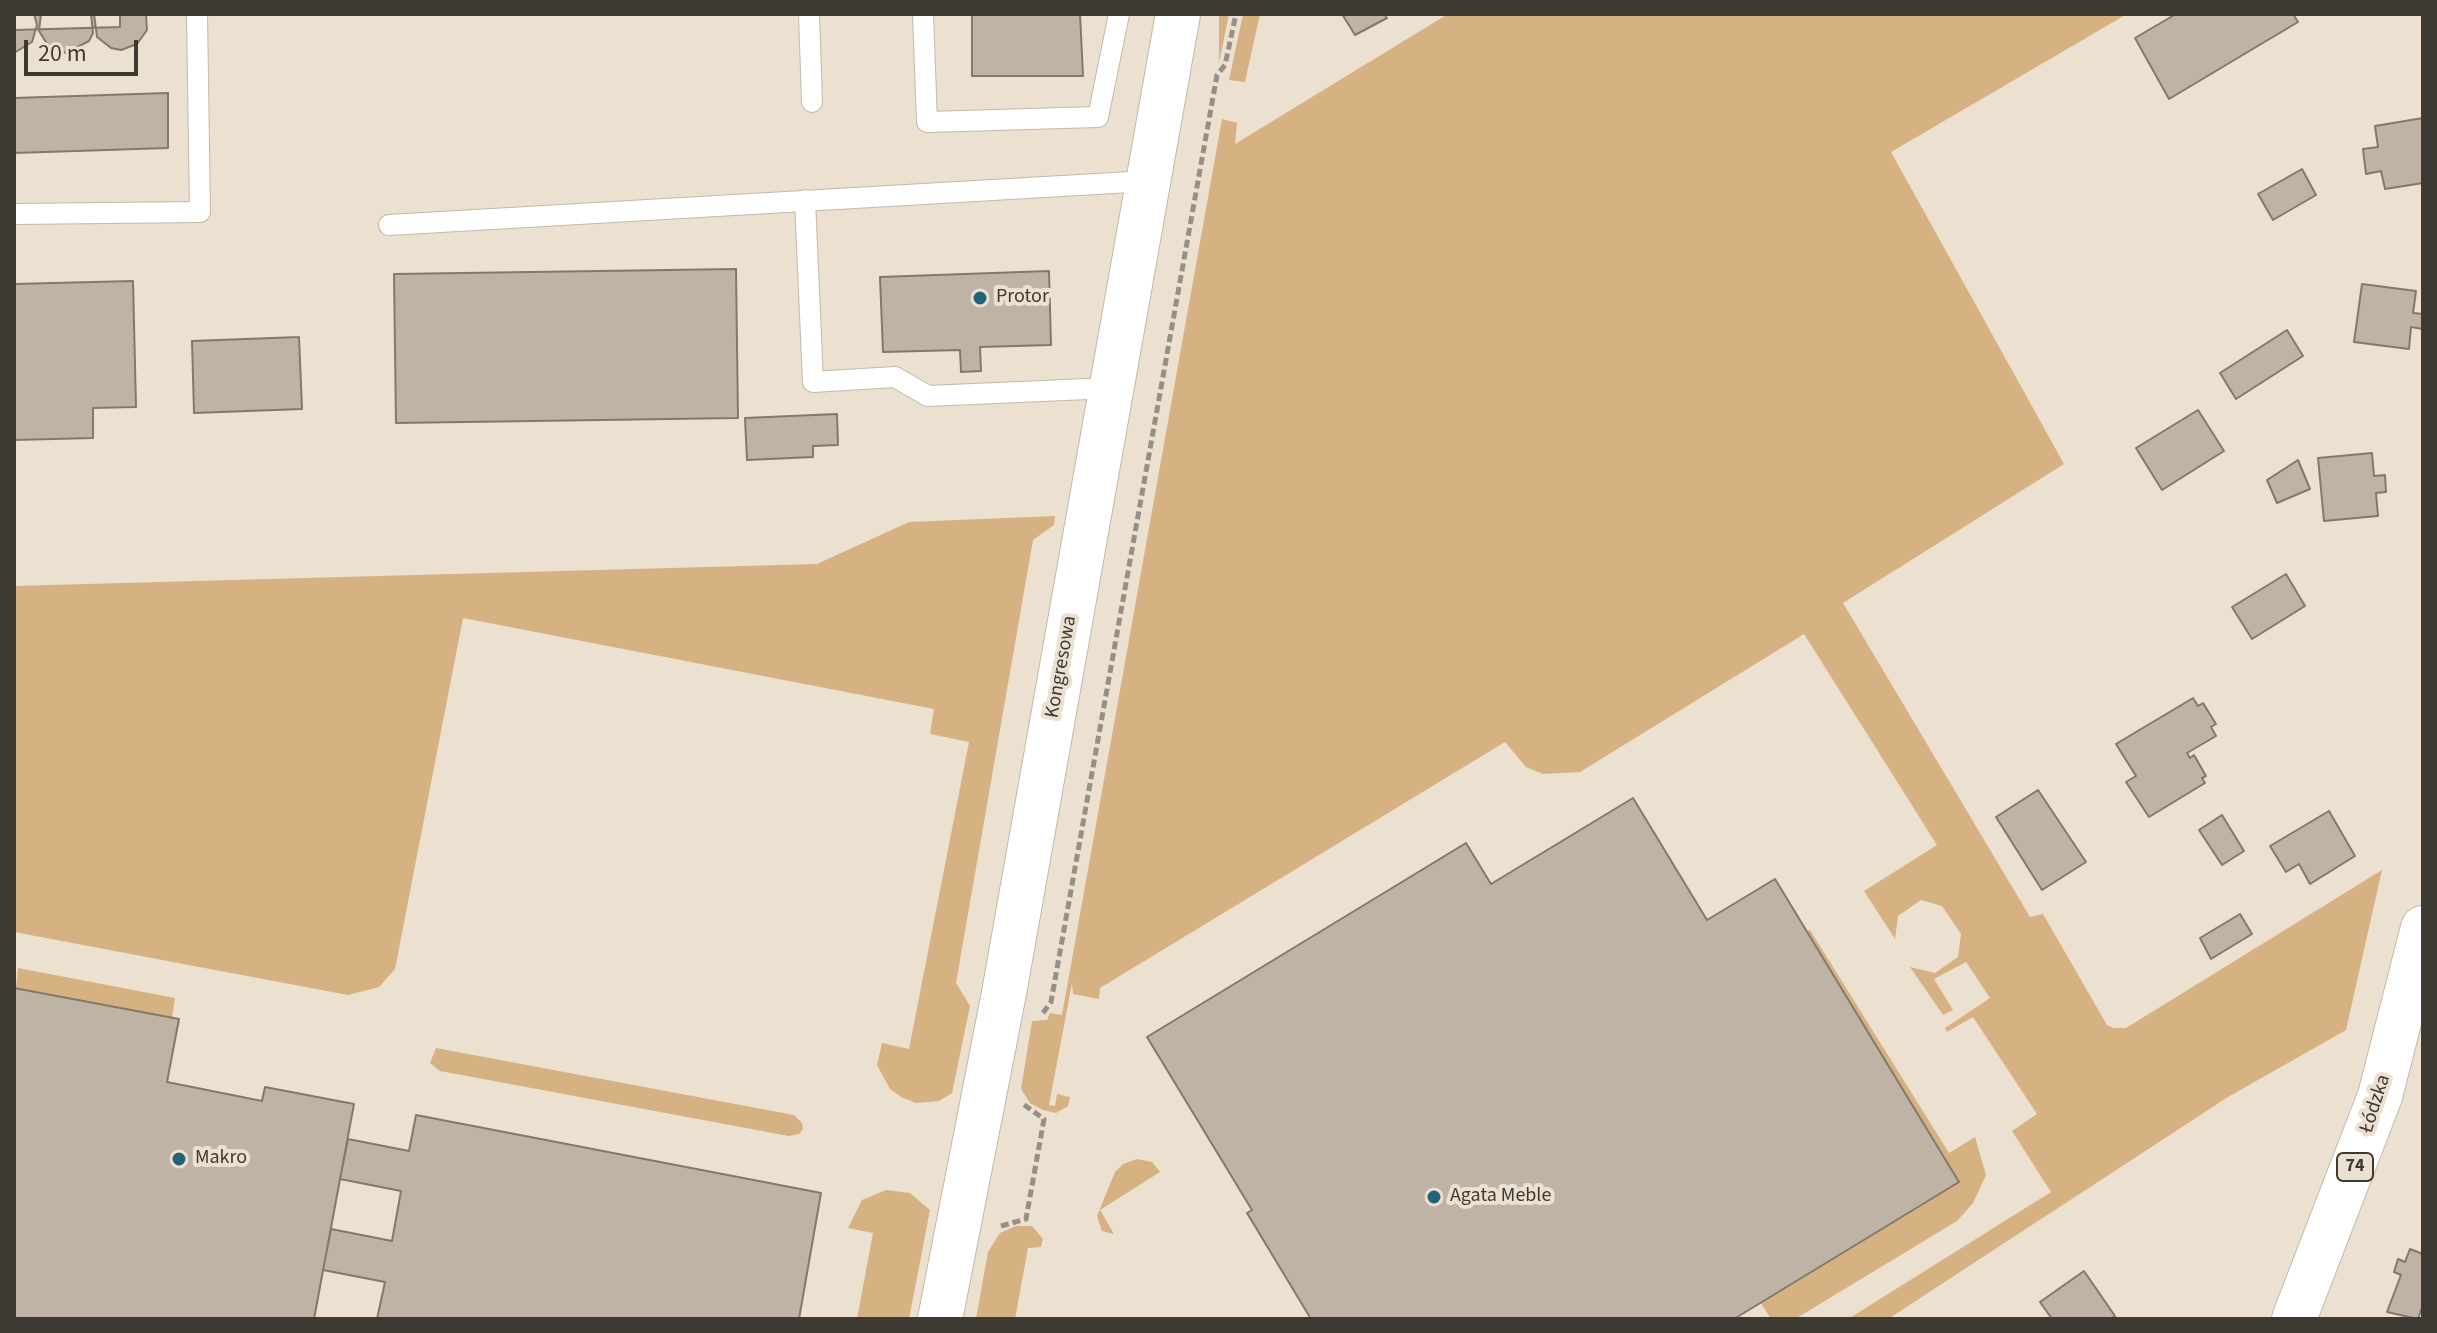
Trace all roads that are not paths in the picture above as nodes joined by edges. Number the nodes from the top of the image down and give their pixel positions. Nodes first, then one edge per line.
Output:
1 (197, 14) edge
2 (809, 14) edge
3 (923, 14) edge
4 (1119, 14) edge
5 (1178, 14) edge
6 (812, 102) dead end
7 (1148, 181) junction
8 (805, 200) junction
9 (14, 214) edge
10 (389, 225) dead end
11 (1111, 388) junction
12 (2423, 928) edge
13 (940, 1319) edge
14 (2294, 1319) edge

1 - 9 lane
2 - 6 lane
3 - 4 lane
5 - 7 street, Kongresowa
7 - 8 lane
7 - 11 street, Kongresowa
8 - 10 lane
8 - 11 lane
11 - 13 street, Kongresowa
12 - 14 street, Łódzka / 74

